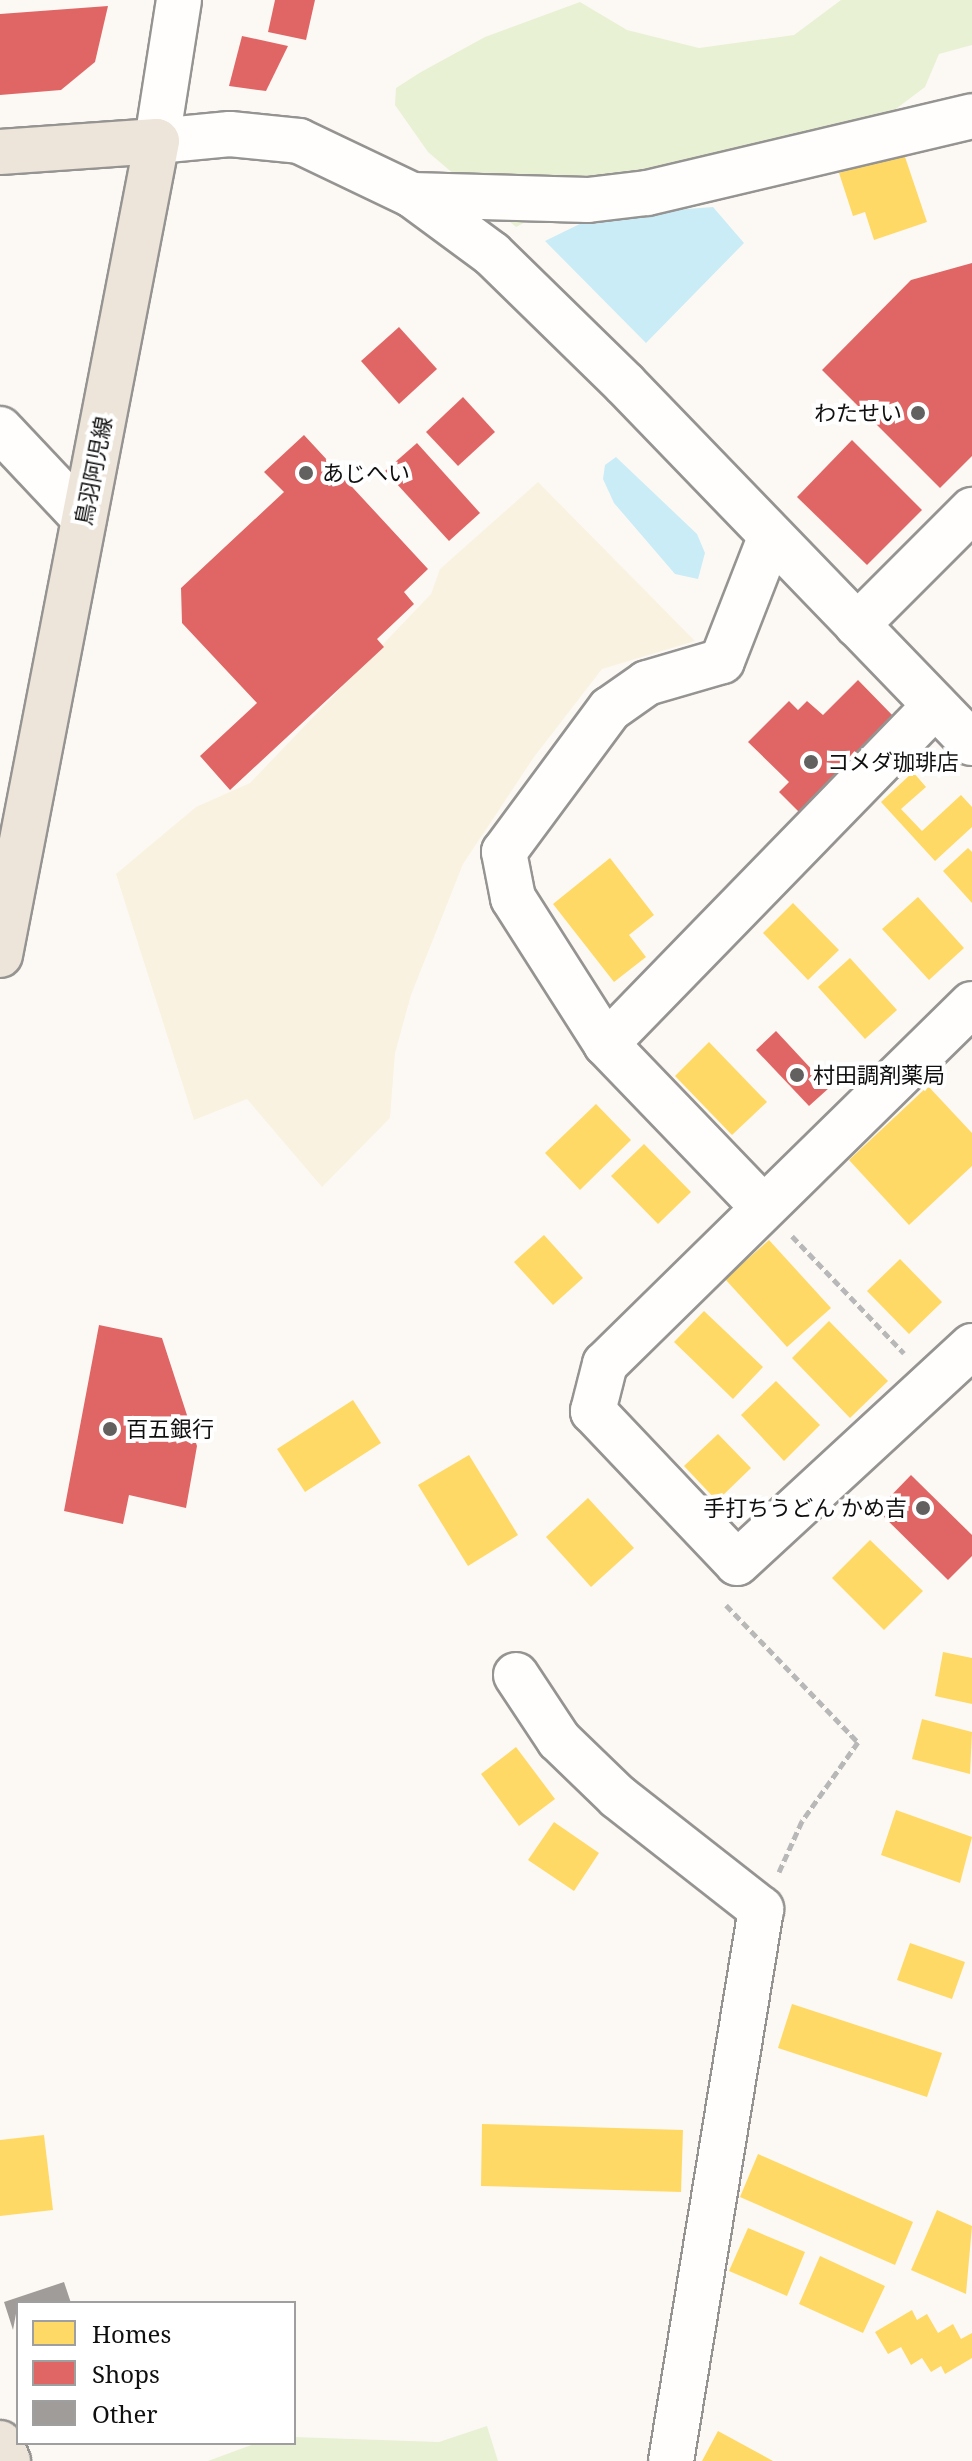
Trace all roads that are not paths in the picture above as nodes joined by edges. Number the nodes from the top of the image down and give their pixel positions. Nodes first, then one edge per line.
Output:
1 (179, 0) edge
2 (972, 116) edge
3 (157, 141) junction
4 (0, 152) edge
5 (412, 195) junction
6 (0, 429) edge
7 (972, 510) edge
8 (84, 518) junction
9 (770, 538) junction
10 (857, 625) junction
11 (935, 706) junction
12 (972, 743) edge
13 (0, 955) edge
14 (972, 1004) edge
15 (606, 1044) junction
16 (762, 1206) junction
17 (972, 1346) edge
18 (516, 1675) dead end
19 (0, 2443) edge
20 (8, 2461) edge
21 (671, 2461) edge

1 - 3 street
2 - 5 street
3 - 4 main road
3 - 5 street
3 - 8 main road, 鳥羽阿児線
5 - 9 street
6 - 8 street
7 - 10 street
8 - 13 main road, 鳥羽阿児線
9 - 10 street
9 - 15 street
10 - 11 street
11 - 12 street
11 - 15 street
14 - 16 street
15 - 16 street
16 - 17 street
18 - 21 street
19 - 20 main road

